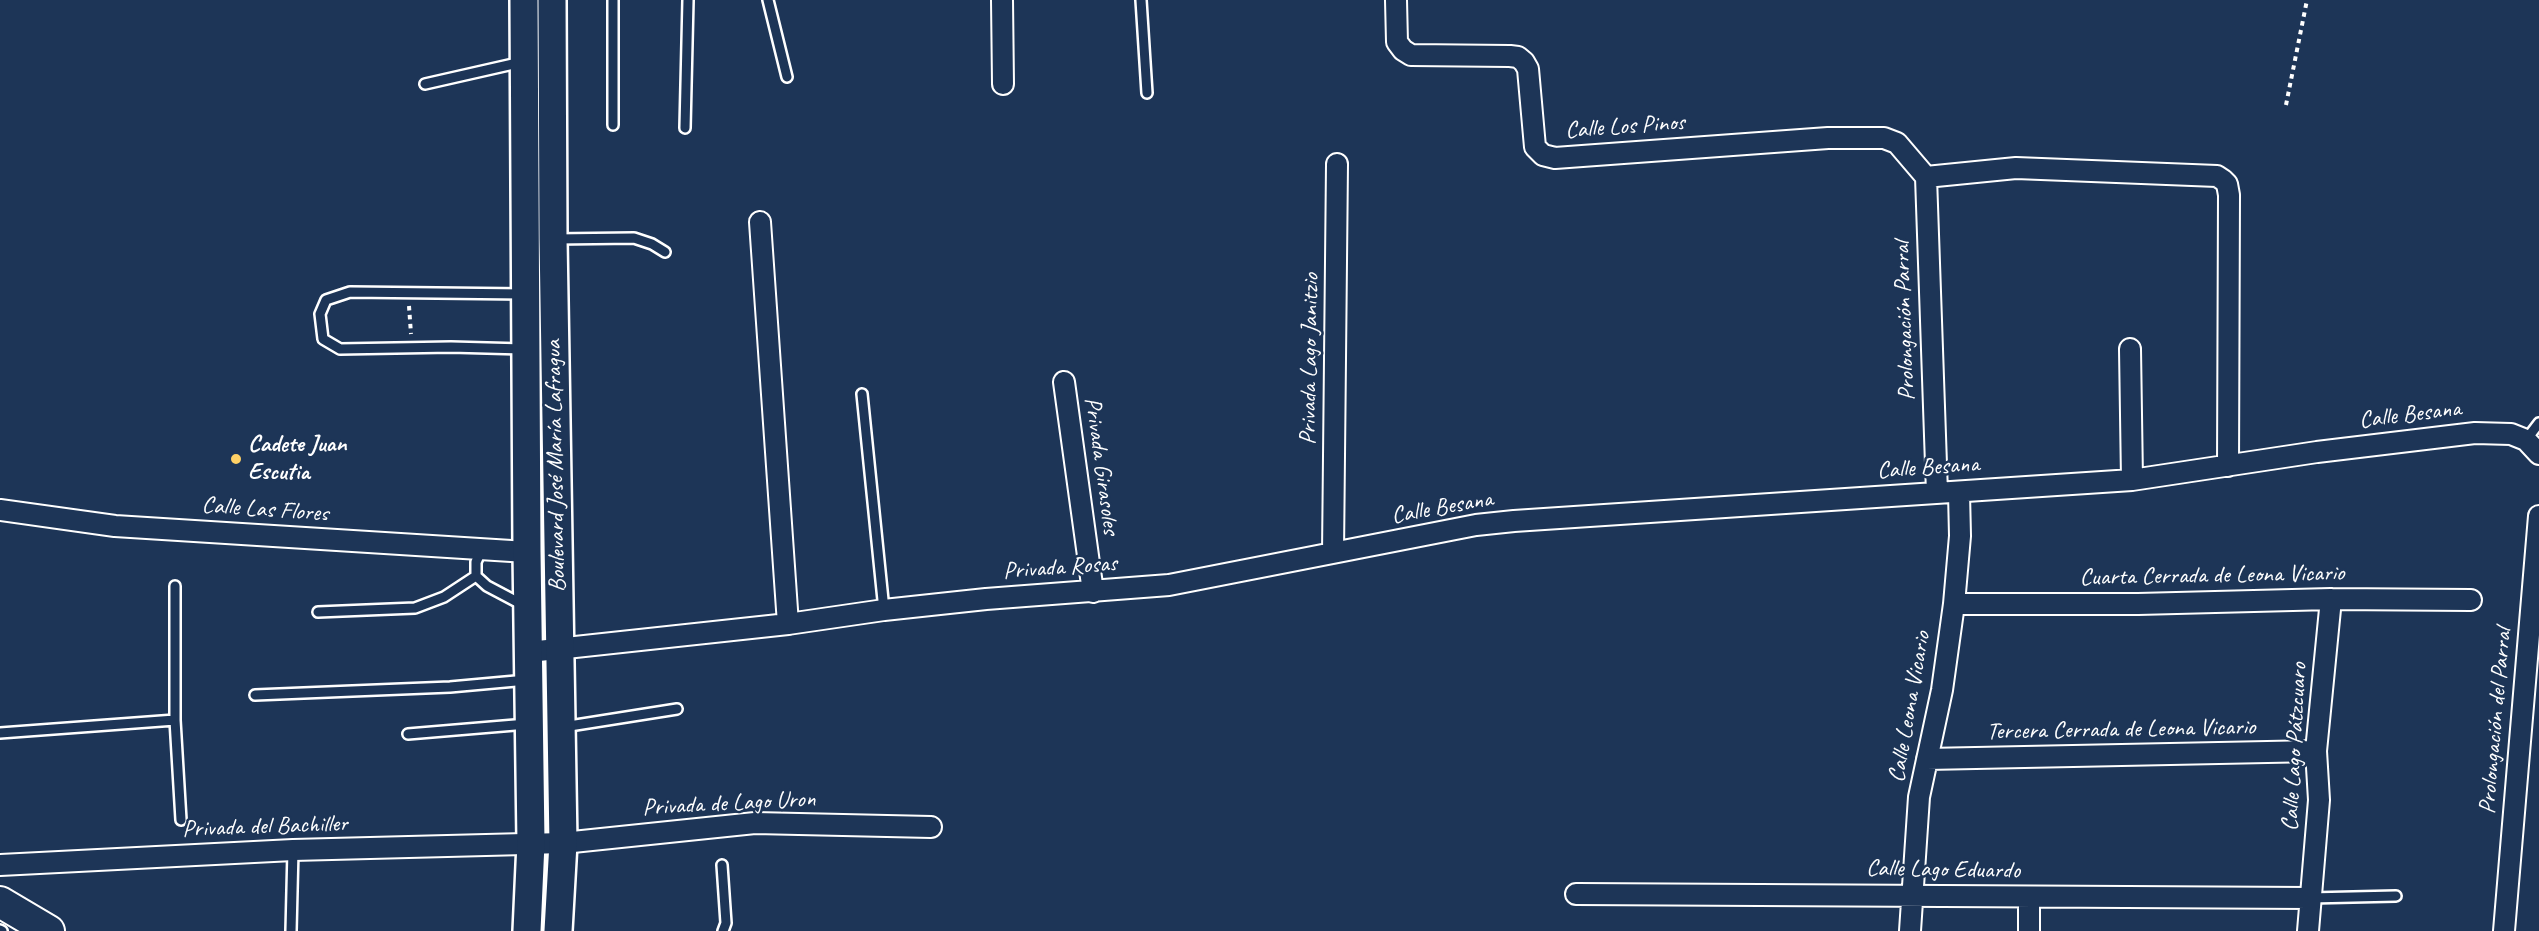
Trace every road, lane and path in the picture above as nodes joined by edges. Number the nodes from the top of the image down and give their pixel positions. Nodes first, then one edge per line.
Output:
1 (524, 0) edge
2 (552, 0) edge
3 (613, 0) edge
4 (688, 0) edge
5 (768, 0) edge
6 (1002, 0) edge
7 (1141, 0) edge
8 (1396, 0) edge
9 (2307, 0) edge
10 (524, 62) junction
11 (787, 77) dead end
12 (425, 84) dead end
13 (1003, 84) dead end
14 (1147, 93) dead end
15 (2286, 105) dead end
16 (613, 125) dead end
17 (685, 128) dead end
18 (1337, 164) dead end
19 (1926, 177) junction
20 (759, 222) dead end
21 (553, 239) junction
22 (665, 252) dead end
23 (409, 293) junction
24 (526, 294) junction
25 (411, 347) junction
26 (2130, 349) dead end
27 (526, 350) junction
28 (1064, 382) dead end
29 (862, 394) dead end
30 (2539, 423) edge
31 (2532, 447) edge
32 (2228, 466) junction
33 (2132, 480) junction
34 (1959, 492) junction
35 (1937, 493) junction
36 (0, 510) edge
37 (2539, 516) edge
38 (482, 549) junction
39 (527, 552) junction
40 (1333, 553) junction
41 (476, 576) junction
42 (175, 586) dead end
43 (1093, 592) junction
44 (2331, 599) junction
45 (2471, 600) dead end
46 (1954, 604) junction
47 (528, 608) junction
48 (884, 610) junction
49 (318, 612) dead end
50 (788, 624) junction
51 (558, 649) junction
52 (529, 652) junction
53 (530, 680) junction
54 (255, 695) dead end
55 (677, 709) dead end
56 (176, 720) junction
57 (530, 724) junction
58 (561, 728) junction
59 (0, 733) edge
60 (408, 734) dead end
61 (2316, 751) junction
62 (1927, 759) junction
63 (181, 820) dead end
64 (931, 827) dead end
65 (531, 843) junction
66 (563, 843) junction
67 (293, 850) junction
68 (0, 864) edge
69 (722, 865) dead end
70 (1576, 894) dead end
71 (1912, 895) junction
72 (2396, 896) dead end
73 (2029, 897) junction
74 (2310, 898) junction
75 (0, 902) edge
76 (49, 931) edge
77 (291, 931) edge
78 (527, 931) edge
79 (558, 931) edge
80 (723, 931) edge
81 (1910, 931) edge
82 (2029, 931) edge
83 (2308, 931) edge
84 (2504, 931) edge

1 - 10 main road, Boulevard José María Lafragua
2 - 21 main road, Boulevard José María Lafragua
3 - 16 lane
4 - 17 lane
5 - 11 lane
6 - 13 street
7 - 14 lane
8 - 19 street, Calle Los Pinos
9 - 15 path
10 - 12 lane
10 - 24 main road, Boulevard José María Lafragua
18 - 40 street, Privada Lago Janitzio
19 - 32 street
19 - 35 street, Prolongación Parral
20 - 50 street
21 - 22 lane
21 - 51 main road, Boulevard José María Lafragua
23 - 24 lane
23 - 25 path
23 - 25 lane
24 - 27 main road, Boulevard José María Lafragua
25 - 27 lane
26 - 33 street
27 - 39 main road, Boulevard José María Lafragua
28 - 43 street, Privada Girasoles
29 - 48 lane
30 - 31 lane
31 - 32 street, Calle Besana
32 - 33 street, Calle Besana
33 - 34 street, Calle Besana
34 - 35 street, Calle Besana
34 - 46 street, Calle Leona Vicario
35 - 40 street, Calle Besana
36 - 38 street, Calle Las Flores
37 - 84 street, Prolongación del Parral
38 - 39 street, Calle Las Flores
38 - 41 lane
39 - 47 main road, Boulevard José María Lafragua
40 - 43 street, Privada Rosas
41 - 47 lane
41 - 49 lane
42 - 56 lane
43 - 48 street, Privada Rosas
44 - 45 street, Cuarta Cerrada de Leona Vicario
44 - 46 street, Cuarta Cerrada de Leona Vicario
44 - 61 street, Calle Lago Pátzcuaro
46 - 62 street, Calle Leona Vicario
47 - 52 main road, Boulevard José María Lafragua
48 - 50 street, Privada Rosas
50 - 51 street, Privada Rosas
51 - 52 street, Privada Rosas
51 - 58 main road, Boulevard José María Lafragua
52 - 53 main road, Boulevard José María Lafragua
53 - 54 lane
53 - 57 main road, Boulevard José María Lafragua
55 - 58 lane
56 - 59 lane
56 - 63 lane
57 - 60 lane
57 - 65 main road, Boulevard José María Lafragua
58 - 66 main road, Boulevard José María Lafragua
61 - 62 street, Tercera Cerrada de Leona Vicario
61 - 74 street, Calle Lago Pátzcuaro
62 - 71 street, Calle Leona Vicario
64 - 66 street, Privada de Lago Uron
65 - 66 street, Privada de Lago Uron
65 - 67 street, Privada del Bachiller
65 - 78 main road, Boulevard José María Lafragua
66 - 79 main road, Boulevard José María Lafragua
67 - 68 street, Privada del Bachiller
67 - 77 lane
69 - 80 lane
70 - 71 street, Calle Lago Eduardo
71 - 73 street, Calle Lago Eduardo
71 - 81 street, Calle Leona Vicario
72 - 74 lane
73 - 74 street, Calle Lago Eduardo
73 - 82 street
74 - 83 street, Calle Lago Pátzcuaro
75 - 76 main road

